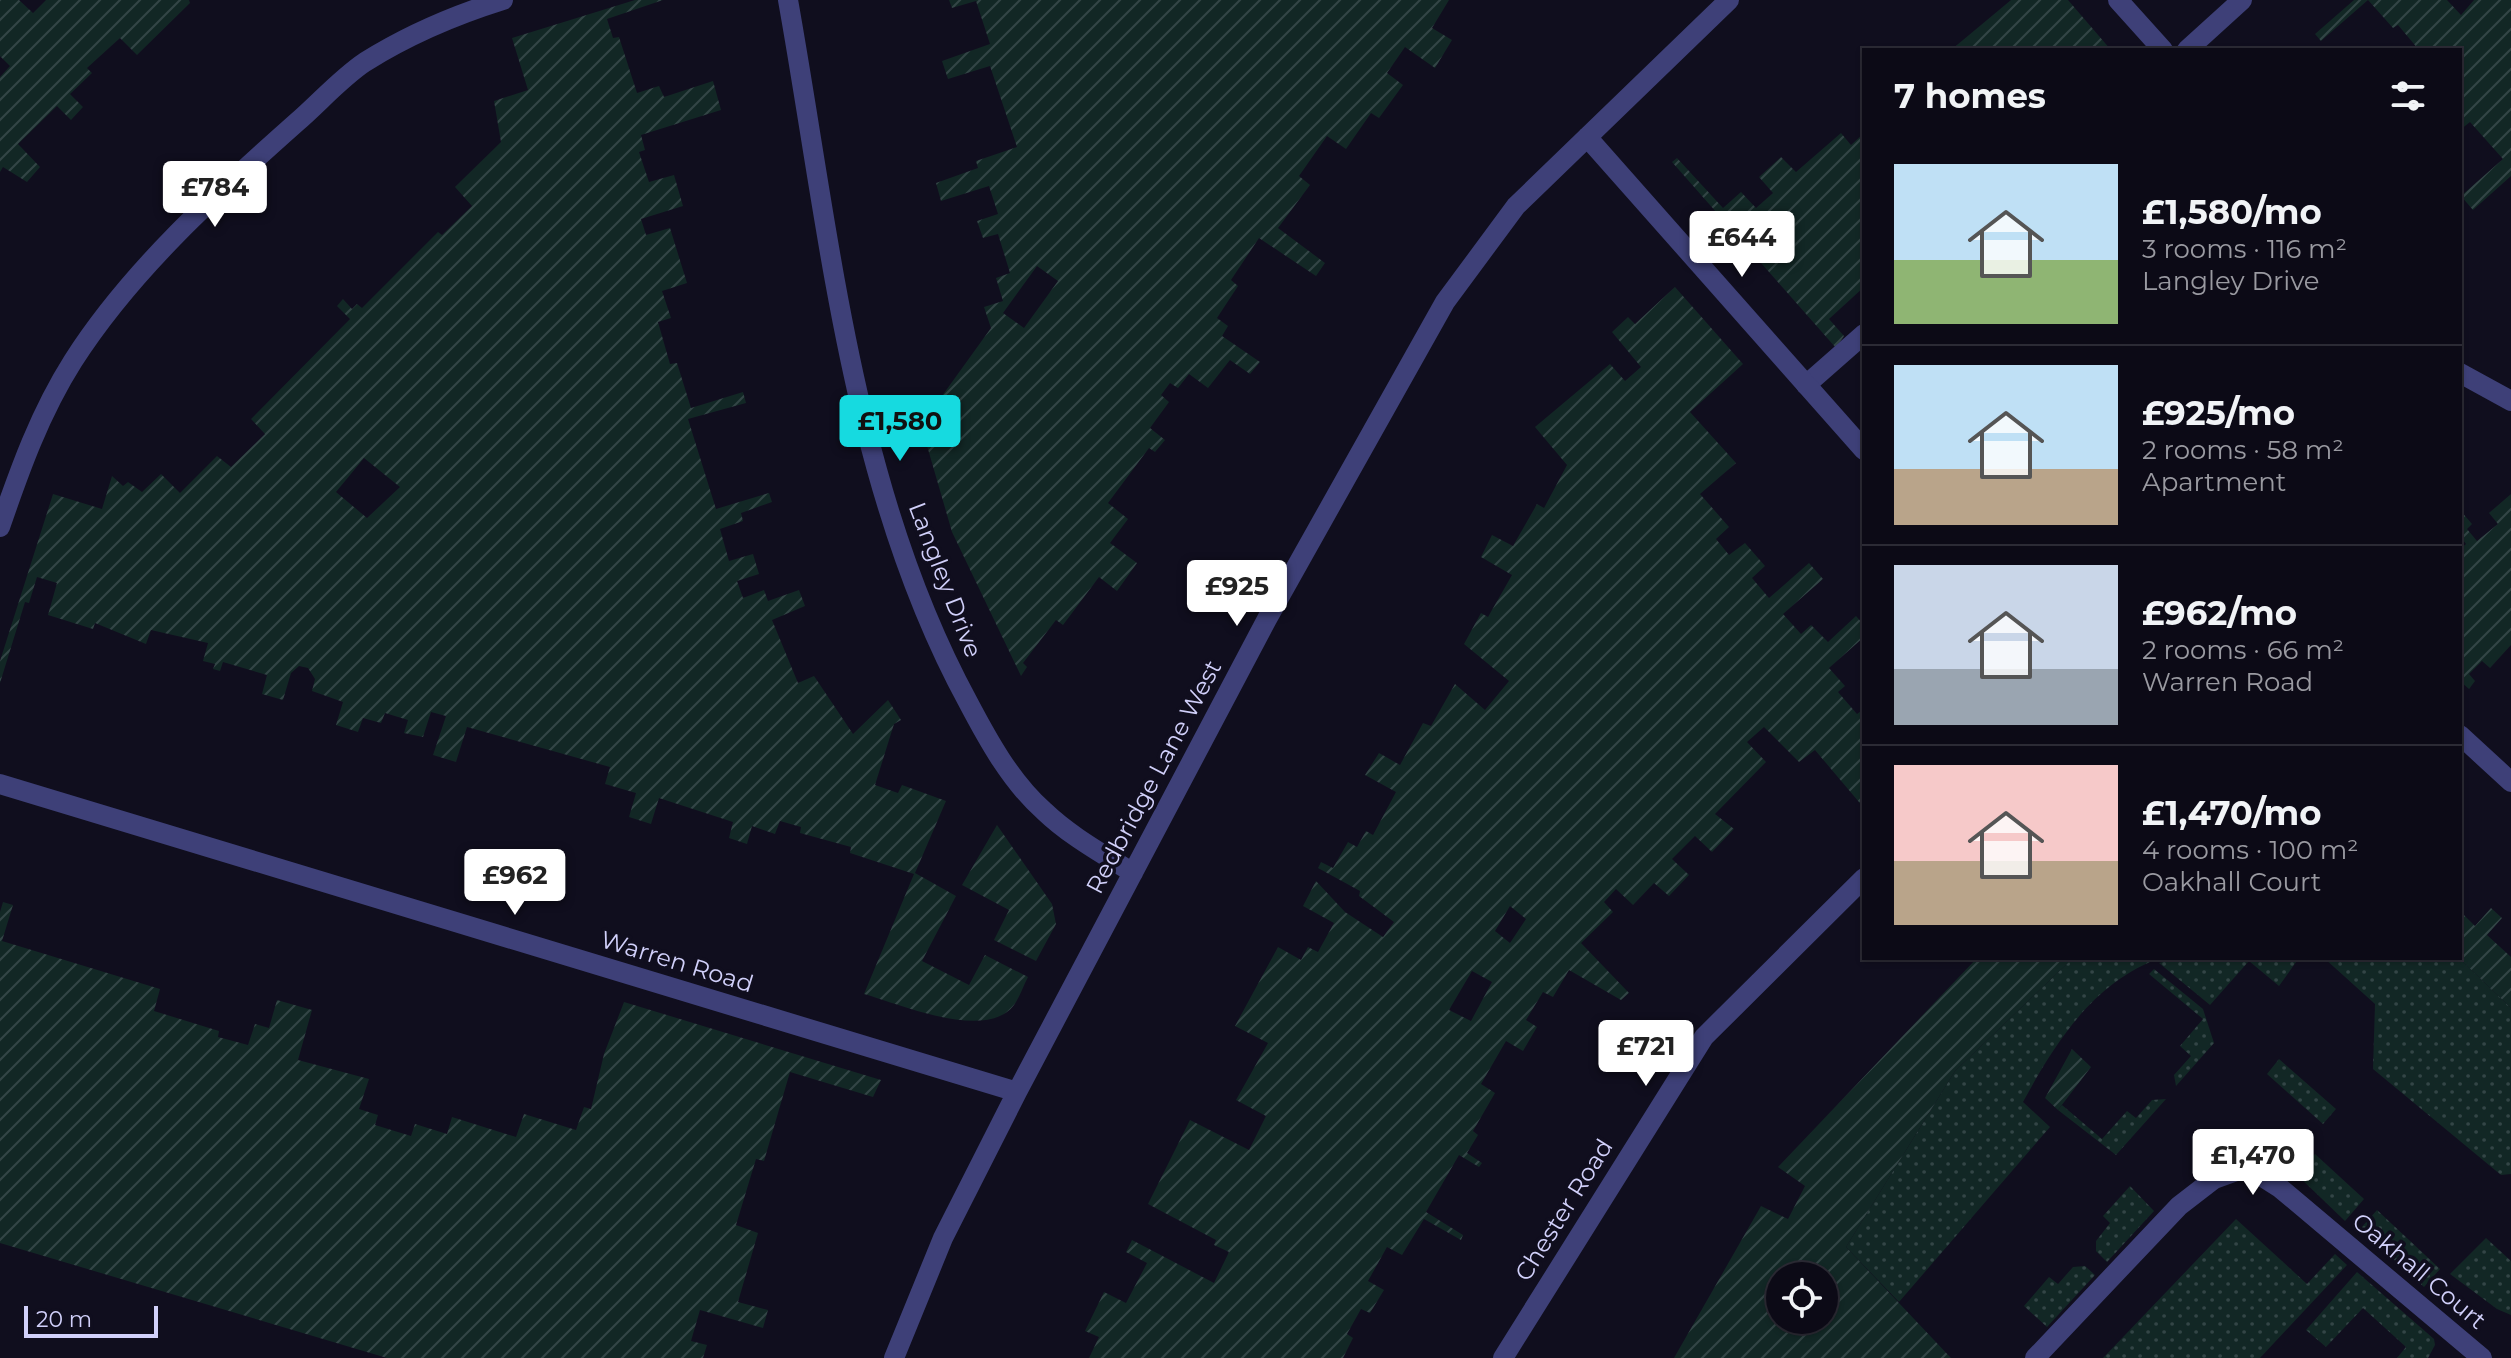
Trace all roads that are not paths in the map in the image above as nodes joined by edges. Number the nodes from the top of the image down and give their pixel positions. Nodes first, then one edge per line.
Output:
1 (503, 0) edge
2 (788, 0) edge
3 (1729, 0) edge
4 (2118, 0) edge
5 (2242, 0) edge
6 (2161, 48) edge
7 (2189, 48) edge
8 (1587, 137) junction
9 (1862, 336) edge
10 (2462, 374) edge
11 (1806, 385) junction
12 (2511, 401) edge
13 (1862, 448) edge
14 (0, 527) edge
15 (2462, 737) edge
16 (2511, 782) edge
17 (0, 784) edge
18 (1133, 873) junction
19 (1862, 880) edge
20 (1017, 1092) junction
21 (894, 1358) edge
22 (1503, 1358) edge
23 (2035, 1358) edge
24 (2482, 1358) edge

1 - 14 street
2 - 18 street, Langley Drive
3 - 8 street, Redbridge Lane West
4 - 6 street
5 - 7 street
8 - 11 street
8 - 18 street, Redbridge Lane West
9 - 11 street
10 - 12 street
11 - 13 street
15 - 16 street
17 - 20 street, Warren Road
18 - 20 street, Redbridge Lane West
19 - 22 street, Chester Road
20 - 21 street, Redbridge Lane West
23 - 24 street, Oakhall Court

